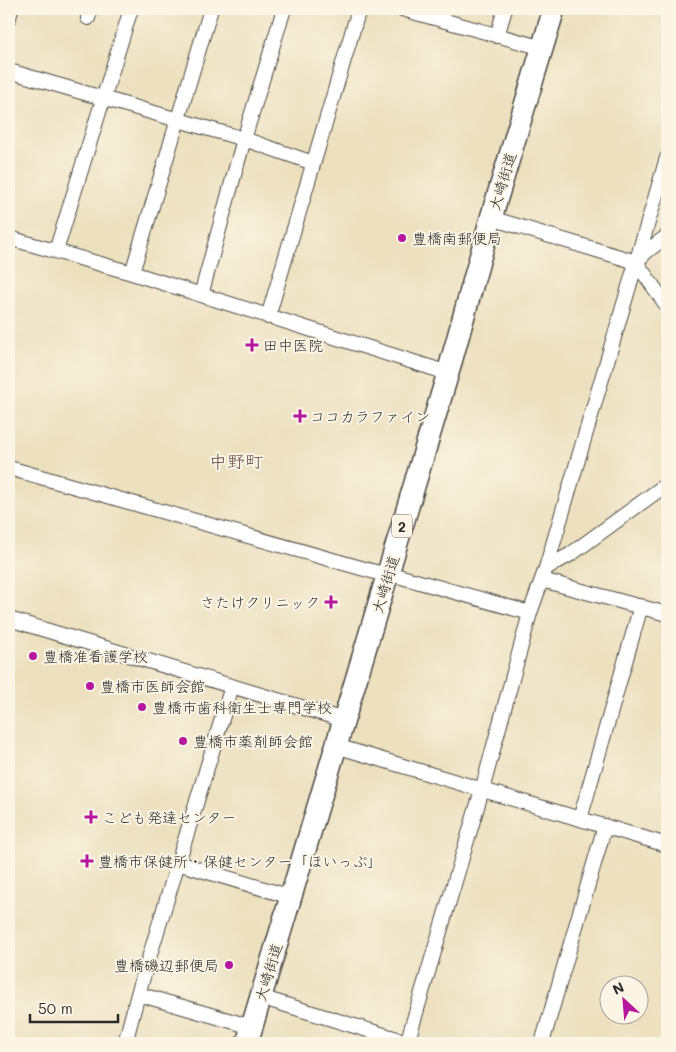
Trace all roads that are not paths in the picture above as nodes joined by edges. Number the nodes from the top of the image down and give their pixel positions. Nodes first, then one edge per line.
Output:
1 (11, 9) edge
2 (131, 9) edge
3 (211, 9) edge
4 (284, 9) edge
5 (359, 9) edge
6 (402, 9) edge
7 (505, 9) edge
8 (554, 9) edge
9 (432, 13) edge
10 (9, 18) edge
11 (497, 36) junction
12 (543, 48) junction
13 (9, 71) edge
14 (103, 99) junction
15 (177, 119) junction
16 (244, 139) junction
17 (667, 158) edge
18 (313, 164) junction
19 (491, 218) junction
20 (667, 236) edge
21 (9, 238) edge
22 (56, 251) junction
23 (636, 262) junction
24 (132, 273) junction
25 (200, 295) junction
26 (667, 306) edge
27 (268, 317) junction
28 (448, 373) junction
29 (9, 468) edge
30 (667, 484) edge
31 (388, 574) junction
32 (544, 574) junction
33 (641, 606) junction
34 (530, 613) junction
35 (667, 614) edge
36 (9, 619) edge
37 (232, 686) junction
38 (344, 720) junction
39 (336, 746) junction
40 (482, 790) junction
41 (580, 819) junction
42 (605, 826) junction
43 (667, 845) edge
44 (178, 863) junction
45 (291, 897) junction
46 (138, 994) junction
47 (260, 997) junction
48 (249, 1035) edge
49 (125, 1043) edge
50 (408, 1043) edge
51 (542, 1043) edge

1 - 10 street
2 - 14 street
3 - 15 street
4 - 16 street
5 - 18 street
6 - 9 street
7 - 11 street
8 - 12 main road, 大崎街道 / 2
9 - 11 street
11 - 12 street
12 - 19 main road, 大崎街道 / 2
13 - 14 street
14 - 15 street
14 - 22 street
15 - 16 street
15 - 24 street
16 - 18 street
16 - 25 street
17 - 23 street
18 - 27 street
19 - 23 street
19 - 28 main road, 大崎街道 / 2
20 - 23 street
21 - 22 street
22 - 24 street
23 - 26 street
23 - 32 street
24 - 25 street
25 - 27 street
27 - 28 street
28 - 31 main road, 大崎街道 / 2
29 - 31 street
30 - 32 street
31 - 34 street
31 - 38 main road, 大崎街道 / 2
32 - 33 street
32 - 34 street
33 - 35 street
33 - 41 street
34 - 40 street
36 - 37 street
37 - 38 street
37 - 44 street
38 - 39 main road, 大崎街道 / 2
39 - 40 street
39 - 45 main road, 大崎街道 / 2
40 - 41 street
40 - 50 street
41 - 42 street
42 - 43 street
42 - 51 street
44 - 45 street
44 - 46 street
45 - 47 main road, 大崎街道 / 2
46 - 48 street
46 - 49 street
47 - 48 main road, 大崎街道 / 2
47 - 50 street

